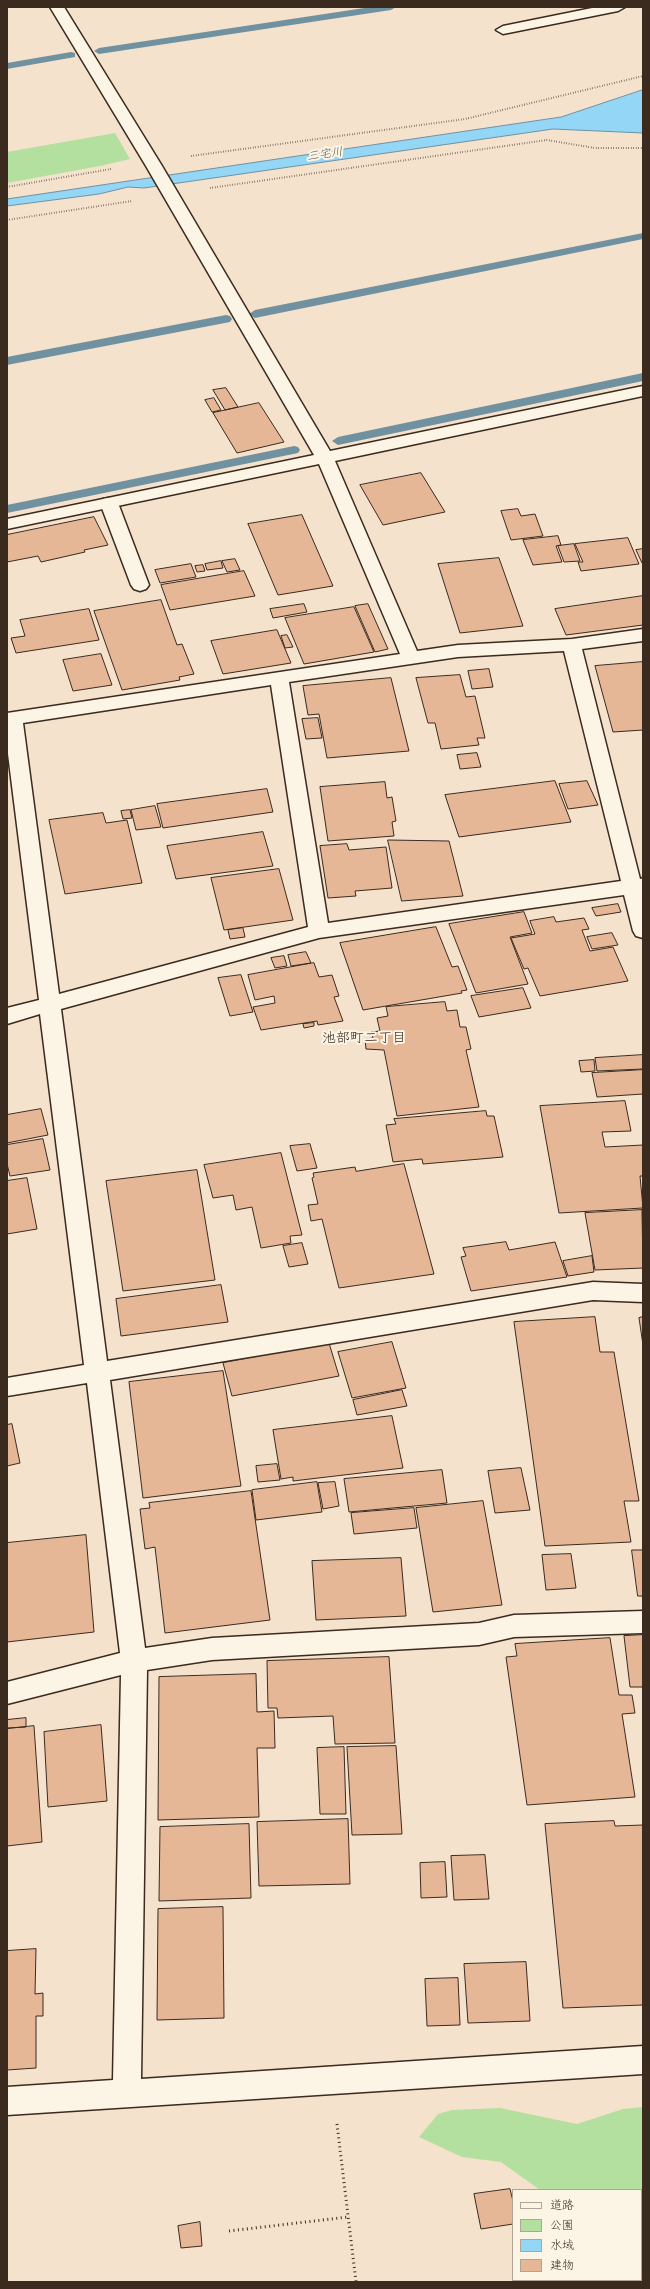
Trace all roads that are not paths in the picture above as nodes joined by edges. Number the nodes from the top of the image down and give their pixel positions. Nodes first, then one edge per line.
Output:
1 (57, 7) edge
2 (618, 7) edge
3 (503, 30) dead end
4 (643, 391) edge
5 (325, 458) junction
6 (109, 503) junction
7 (7, 524) edge
8 (140, 585) dead end
9 (643, 635) edge
10 (572, 645) junction
11 (411, 658) junction
12 (279, 678) junction
13 (10, 718) edge
14 (638, 886) edge
15 (319, 931) junction
16 (643, 931) edge
17 (50, 1005) junction
18 (7, 1016) edge
19 (643, 1293) edge
20 (96, 1372) junction
21 (7, 1387) edge
22 (643, 1622) edge
23 (134, 1661) junction
24 (7, 1693) edge
25 (643, 2060) edge
26 (127, 2093) junction
27 (7, 2101) edge

1 - 5 street
2 - 3 street
4 - 5 street
5 - 6 street
5 - 11 street
6 - 7 street
6 - 8 street
9 - 10 street
10 - 11 street
10 - 14 street
11 - 12 street
12 - 13 street
12 - 15 street
13 - 17 street
14 - 15 street
14 - 16 street
15 - 17 street
17 - 18 street
17 - 20 street
19 - 20 street
20 - 21 street
20 - 23 street
22 - 23 street
23 - 24 street
23 - 26 street
25 - 26 street
26 - 27 street

